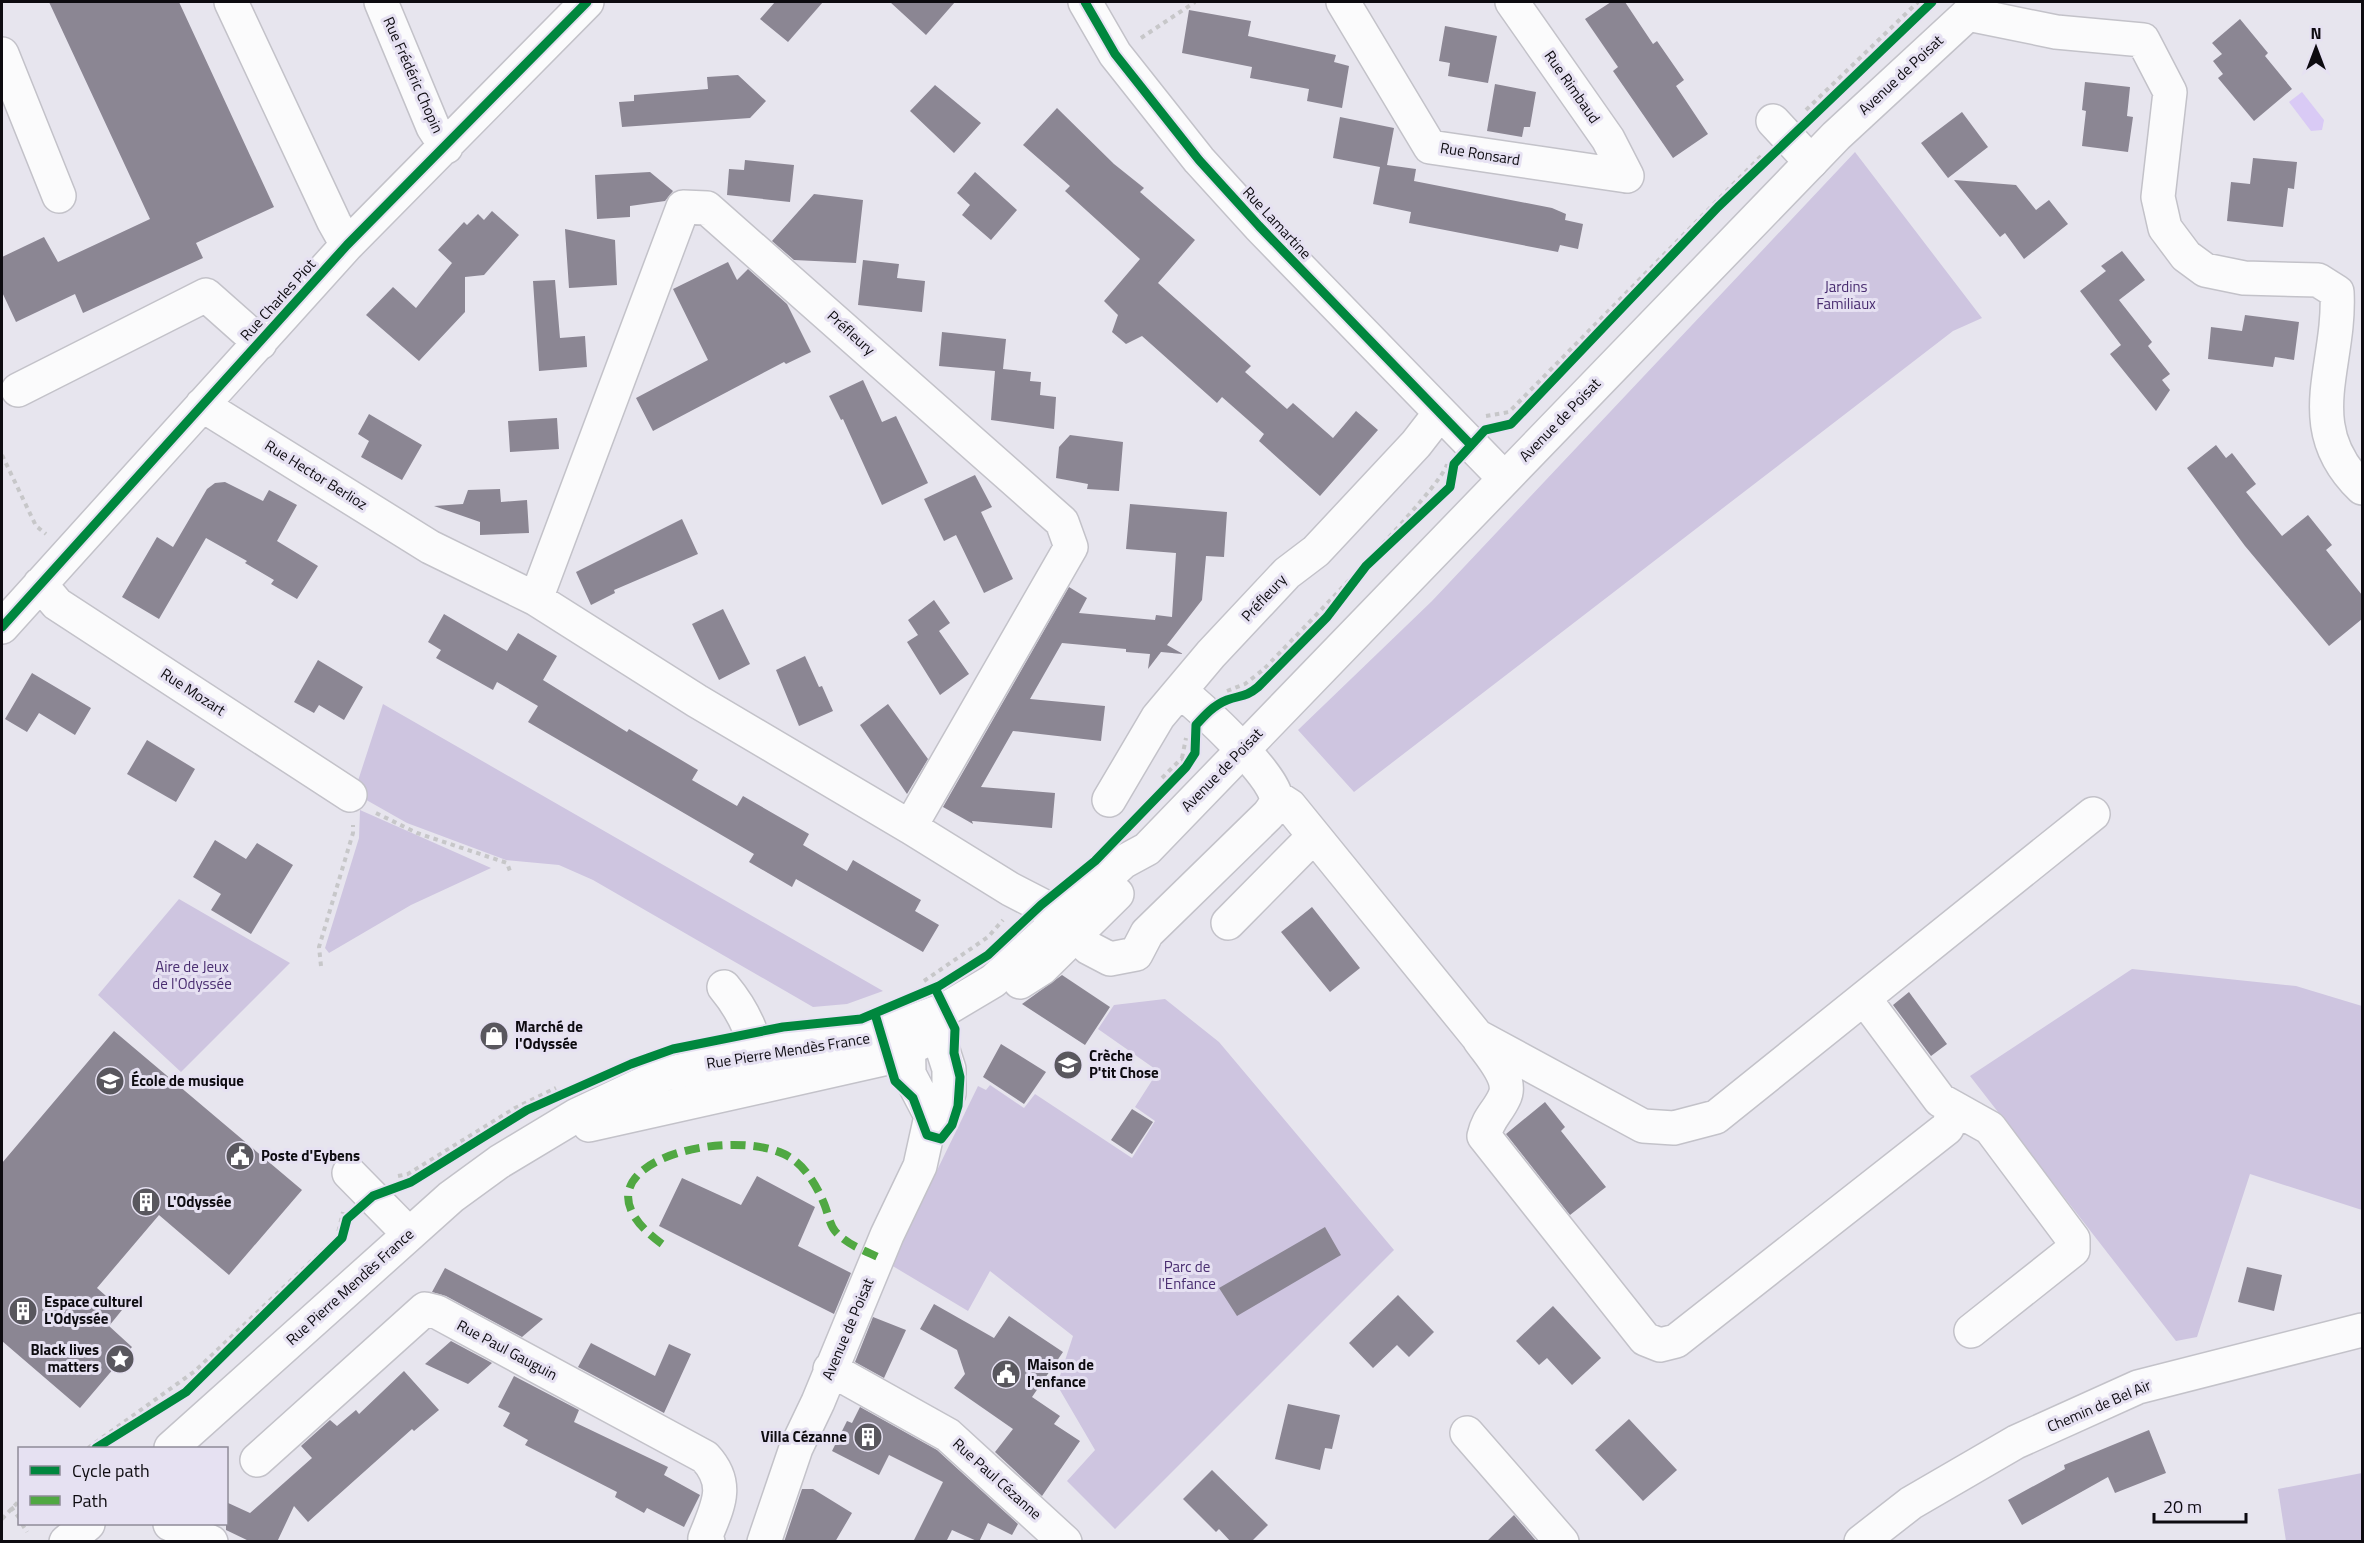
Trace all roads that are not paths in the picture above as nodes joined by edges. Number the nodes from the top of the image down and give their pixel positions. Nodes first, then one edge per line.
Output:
1 (231, 2) edge
2 (381, 2) edge
3 (587, 2) edge
4 (1086, 2) edge
5 (1343, 2) edge
6 (1512, 2) edge
7 (1974, 8) edge
8 (2, 54) edge
9 (446, 147) junction
10 (1627, 176) joint
11 (60, 196) dead end
12 (347, 244) junction
13 (260, 343) junction
14 (18, 390) dead end
15 (202, 405) junction
16 (1440, 413) junction
17 (1504, 478) junction
18 (2362, 488) edge
19 (40, 584) junction
20 (536, 599) junction
21 (2, 627) edge
22 (1180, 691) junction
23 (1241, 751) junction
24 (350, 795) road end
25 (1276, 797) junction
26 (1109, 800) dead end
27 (2093, 814) dead end
28 (910, 827) junction
29 (1314, 836) junction
30 (1228, 923) dead end
31 (1067, 928) junction
32 (724, 987) dead end
33 (1864, 998) junction
34 (922, 1031) junction
35 (1477, 1036) junction
36 (756, 1053) junction
37 (1956, 1110) junction
38 (633, 1113) junction
39 (539, 1139) junction
40 (350, 1173) dead end
41 (408, 1233) junction
42 (2362, 1330) edge
43 (1971, 1331) dead end
44 (830, 1369) junction
45 (1467, 1433) dead end
46 (173, 1447) edge
47 (257, 1460) dead end
48 (87, 1525) edge
49 (172, 1525) edge
50 (66, 1542) edge
51 (211, 1542) edge
52 (708, 1542) edge
53 (764, 1542) edge
54 (1065, 1542) edge
55 (1562, 1542) edge
56 (1861, 1542) edge

1 - 12 street
2 - 9 street, Rue Frédéric Chopin
3 - 9 street, Rue Charles Piot
4 - 16 street, Rue Lamartine
5 - 10 street, Rue Ronsard
6 - 10 street, Rue Rimbaud
7 - 17 street, Avenue de Poisat
7 - 18 street
8 - 11 street
9 - 12 street, Rue Charles Piot
12 - 13 street, Rue Charles Piot
13 - 14 street
13 - 15 street, Rue Charles Piot
15 - 19 street, Rue Charles Piot
15 - 20 street, Rue Hector Berlioz
16 - 17 street, Rue Lamartine
16 - 22 street, Préfleury
17 - 23 street, Avenue de Poisat
19 - 21 street, Rue Charles Piot
19 - 24 street, Rue Mozart
20 - 28 street
20 - 28 street, Préfleury
22 - 23 street
22 - 26 street, Préfleury
23 - 25 street
23 - 31 street, Avenue de Poisat
25 - 29 street
25 - 31 street
27 - 33 street
28 - 31 street
29 - 30 street
29 - 35 street
31 - 34 street, Avenue de Poisat
32 - 36 street
33 - 35 street
33 - 37 street
34 - 36 street, Rue Pierre Mendès France
34 - 38 street, Rue Pierre Mendès France
34 - 44 street, Avenue de Poisat
35 - 37 street
36 - 38 street
36 - 39 street, Rue Pierre Mendès France
37 - 43 street
38 - 39 street, Rue Pierre Mendès France
39 - 41 street, Rue Pierre Mendès France
40 - 41 street
41 - 46 street, Rue Pierre Mendès France
42 - 56 street, Chemin de Bel Air
44 - 53 street, Avenue de Poisat
44 - 54 street, Rue Paul Cézanne
45 - 55 street
47 - 52 street, Rue Paul Gauguin
48 - 50 street
49 - 51 street

